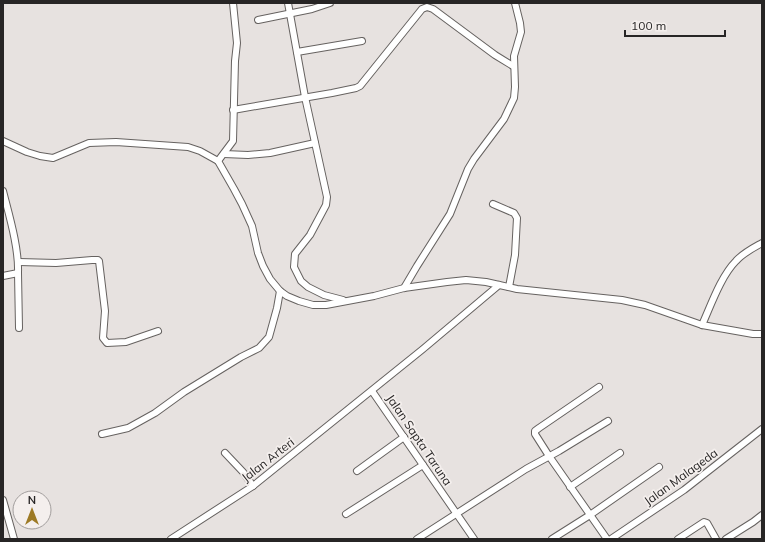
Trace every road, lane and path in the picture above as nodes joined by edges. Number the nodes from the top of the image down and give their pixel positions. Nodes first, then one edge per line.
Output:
1 (233, 3) edge
2 (288, 3) edge
3 (330, 3) edge
4 (515, 3) edge
5 (289, 13) junction
6 (258, 20) dead end
7 (362, 41) dead end
8 (297, 52) junction
9 (513, 66) junction
10 (305, 97) junction
11 (234, 110) junction
12 (3, 141) edge
13 (315, 143) junction
14 (224, 154) junction
15 (218, 161) junction
16 (3, 191) edge
17 (493, 204) dead end
18 (762, 243) edge
19 (19, 262) junction
20 (18, 273) junction
21 (3, 276) edge
22 (499, 285) junction
23 (509, 287) junction
24 (404, 288) junction
25 (280, 291) junction
26 (346, 301) junction
27 (702, 325) junction
28 (19, 328) dead end
29 (158, 331) dead end
30 (762, 334) edge
31 (598, 387) dead end
32 (372, 391) junction
33 (608, 421) dead end
34 (762, 429) edge
35 (102, 434) dead end
36 (404, 437) junction
37 (225, 453) dead end
38 (620, 453) dead end
39 (549, 456) junction
40 (423, 465) junction
41 (659, 467) dead end
42 (357, 471) dead end
43 (253, 486) junction
44 (570, 487) junction
45 (3, 500) edge
46 (346, 514) dead end
47 (457, 514) junction
48 (590, 515) junction
49 (762, 515) edge
50 (14, 539) edge
51 (171, 539) edge
52 (417, 539) edge
53 (474, 539) edge
54 (552, 539) edge
55 (607, 539) edge
56 (611, 539) edge
57 (678, 539) edge
58 (716, 539) edge
59 (726, 539) edge

1 - 11 street
2 - 5 street
3 - 5 street
4 - 9 street
5 - 6 street
5 - 8 street
7 - 8 street
8 - 10 street
9 - 10 street
9 - 24 street
10 - 11 street
10 - 13 street
11 - 14 street
12 - 15 street
13 - 14 street
13 - 26 street
14 - 15 street
15 - 25 street
16 - 19 street
17 - 23 street
18 - 27 street
19 - 20 street
19 - 29 street
20 - 21 street
20 - 28 street
22 - 23 street
22 - 24 street
22 - 32 street, Jalan Sapta Taruna
23 - 27 street
24 - 26 street
25 - 26 street
25 - 35 street
27 - 30 street
31 - 39 street
32 - 36 street, Jalan Sapta Taruna
32 - 43 street, Jalan Arteri
33 - 39 street
34 - 56 street, Jalan Malageda
36 - 40 street, Jalan Sapta Taruna
36 - 42 street
37 - 43 street
38 - 44 street
39 - 44 street
39 - 47 street
40 - 46 street
40 - 47 street, Jalan Sapta Taruna
41 - 48 street
43 - 51 street, Jalan Arteri
44 - 48 street
45 - 50 street
47 - 52 street
47 - 53 street, Jalan Sapta Taruna
48 - 54 street
48 - 55 street
49 - 59 street
57 - 58 street

